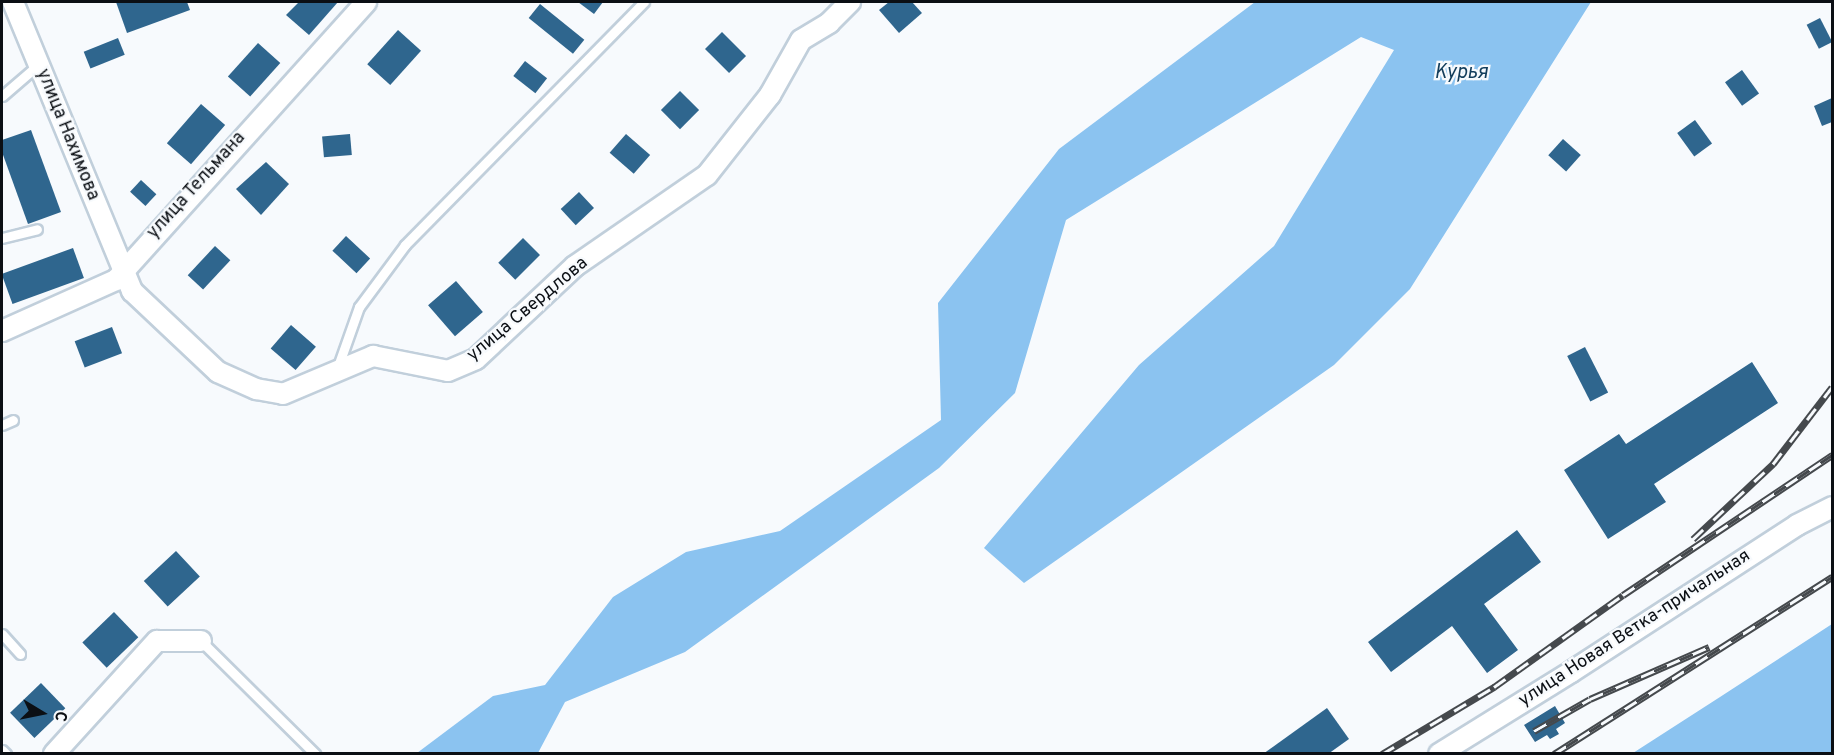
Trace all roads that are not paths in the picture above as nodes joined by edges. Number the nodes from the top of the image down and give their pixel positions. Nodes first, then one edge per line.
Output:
1 (13, 2) edge
2 (366, 2) edge
3 (644, 2) edge
4 (850, 2) edge
5 (38, 66) junction
6 (2, 96) edge
7 (37, 229) dead end
8 (2, 238) edge
9 (123, 267) junction
10 (2, 331) edge
11 (336, 370) junction
12 (13, 420) dead end
13 (2, 425) edge
14 (1833, 507) edge
15 (2, 634) edge
16 (201, 641) joint
17 (21, 654) dead end
18 (2, 750) edge
19 (6, 753) edge
20 (54, 753) edge
21 (315, 753) edge
22 (1439, 753) edge

1 - 5 street, улица Нахимова
2 - 9 street, улица Тельмана
3 - 11 lane
4 - 11 street, улица Свердлова
5 - 6 lane
5 - 9 street, улица Нахимова
7 - 8 lane
9 - 10 street, улица Тельмана
9 - 11 street, улица Свердлова
12 - 13 lane
14 - 22 street, улица Новая Ветка-причальная
15 - 17 lane
16 - 20 street
16 - 21 lane
18 - 19 lane

